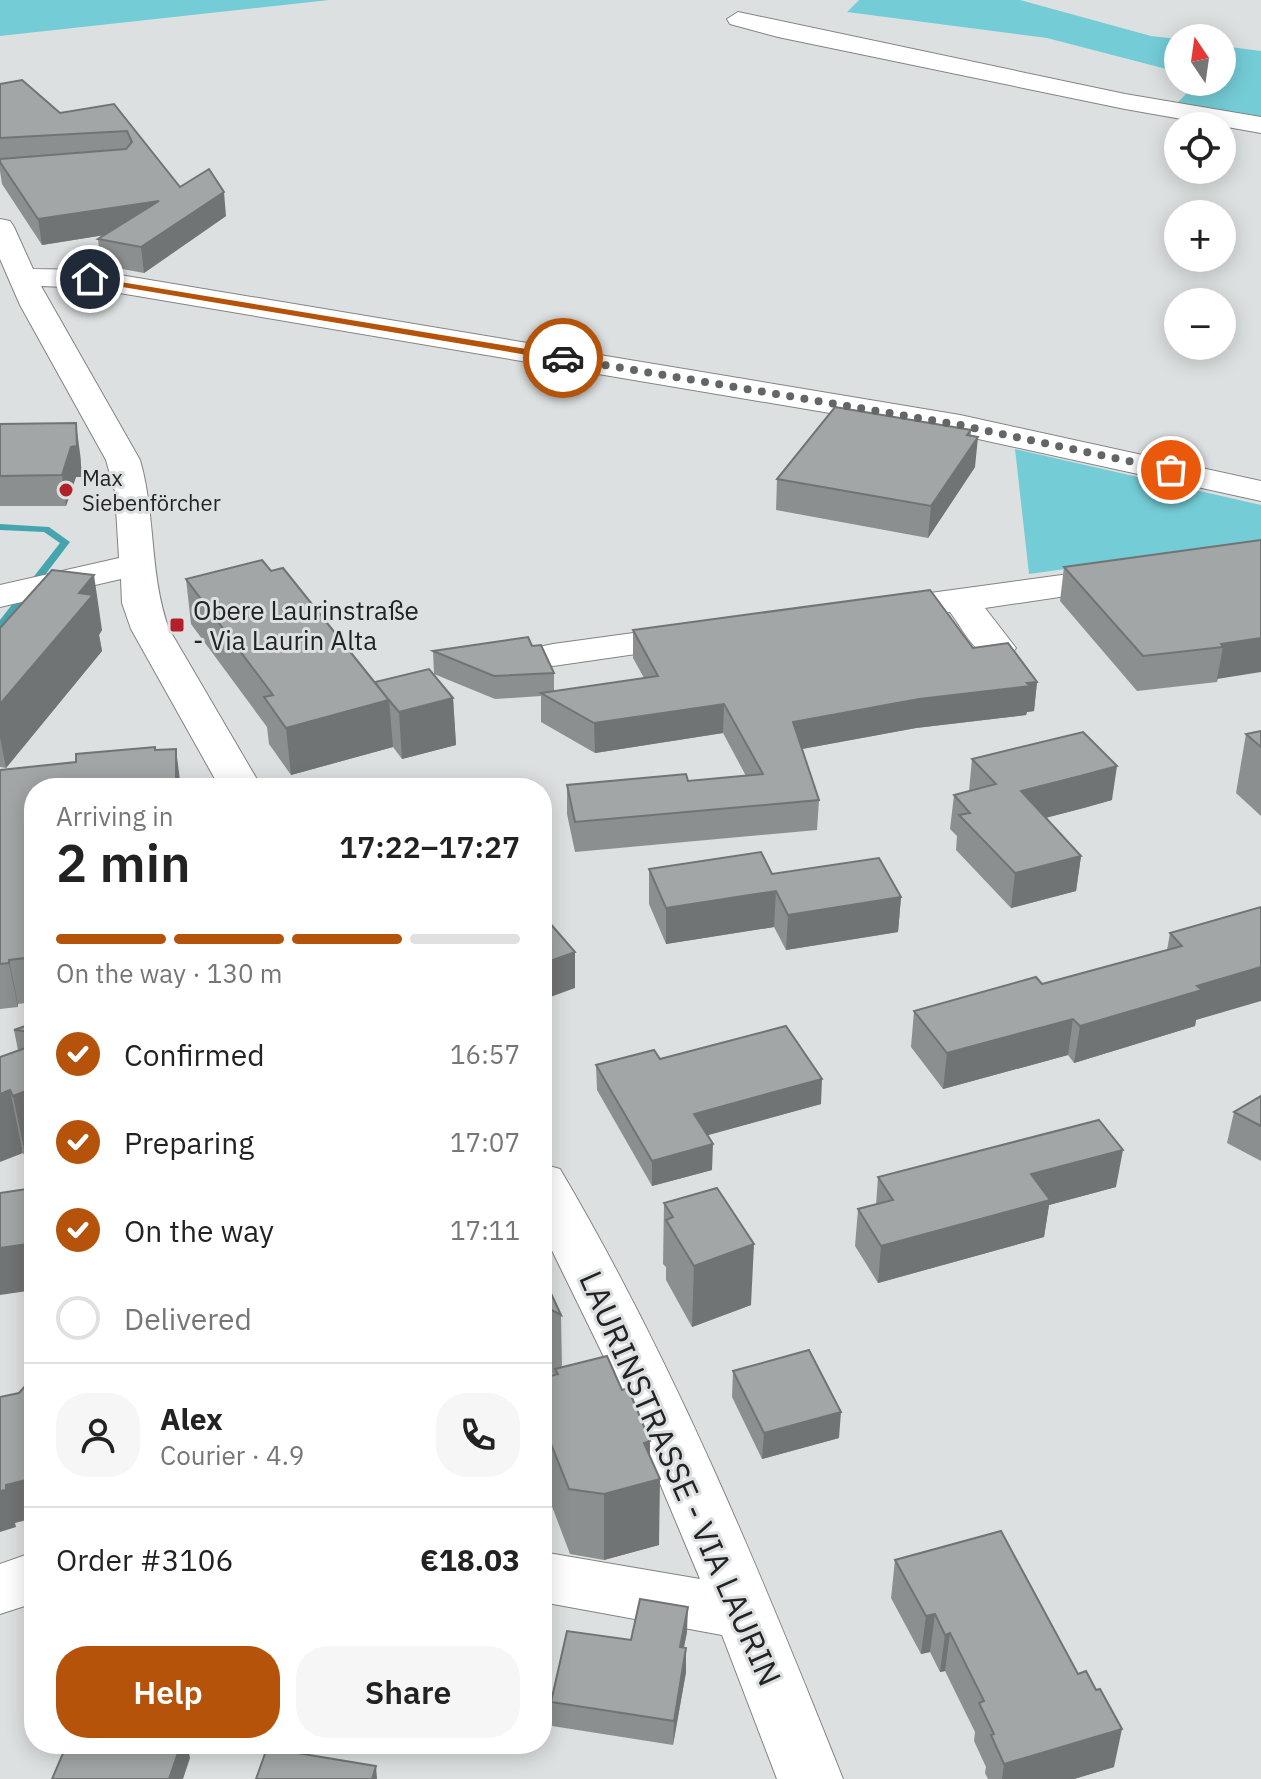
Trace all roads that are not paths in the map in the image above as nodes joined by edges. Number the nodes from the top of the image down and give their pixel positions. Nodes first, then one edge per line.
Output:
1 (738, 19) dead end
2 (1261, 125) edge
3 (0, 227) edge
4 (25, 279) junction
5 (1261, 491) edge
6 (136, 565) junction
7 (1150, 574) edge
8 (8, 593) edge
9 (960, 600) junction
10 (851, 614) edge
11 (725, 631) edge
12 (997, 648) edge
13 (553, 655) dead end
14 (235, 778) edge
15 (552, 1200) edge
16 (552, 1579) edge
17 (24, 1581) edge
18 (0, 1589) edge
19 (745, 1613) junction
20 (810, 1779) edge

1 - 2 street
3 - 4 street
4 - 5 street
4 - 6 street
6 - 8 street
6 - 14 street
7 - 9 street
9 - 10 street
9 - 12 street
11 - 13 street
15 - 19 street, LAURINSTRASSE - VIA LAURIN
16 - 19 street
17 - 18 street
19 - 20 street, LAURINSTRASSE - VIA LAURIN

